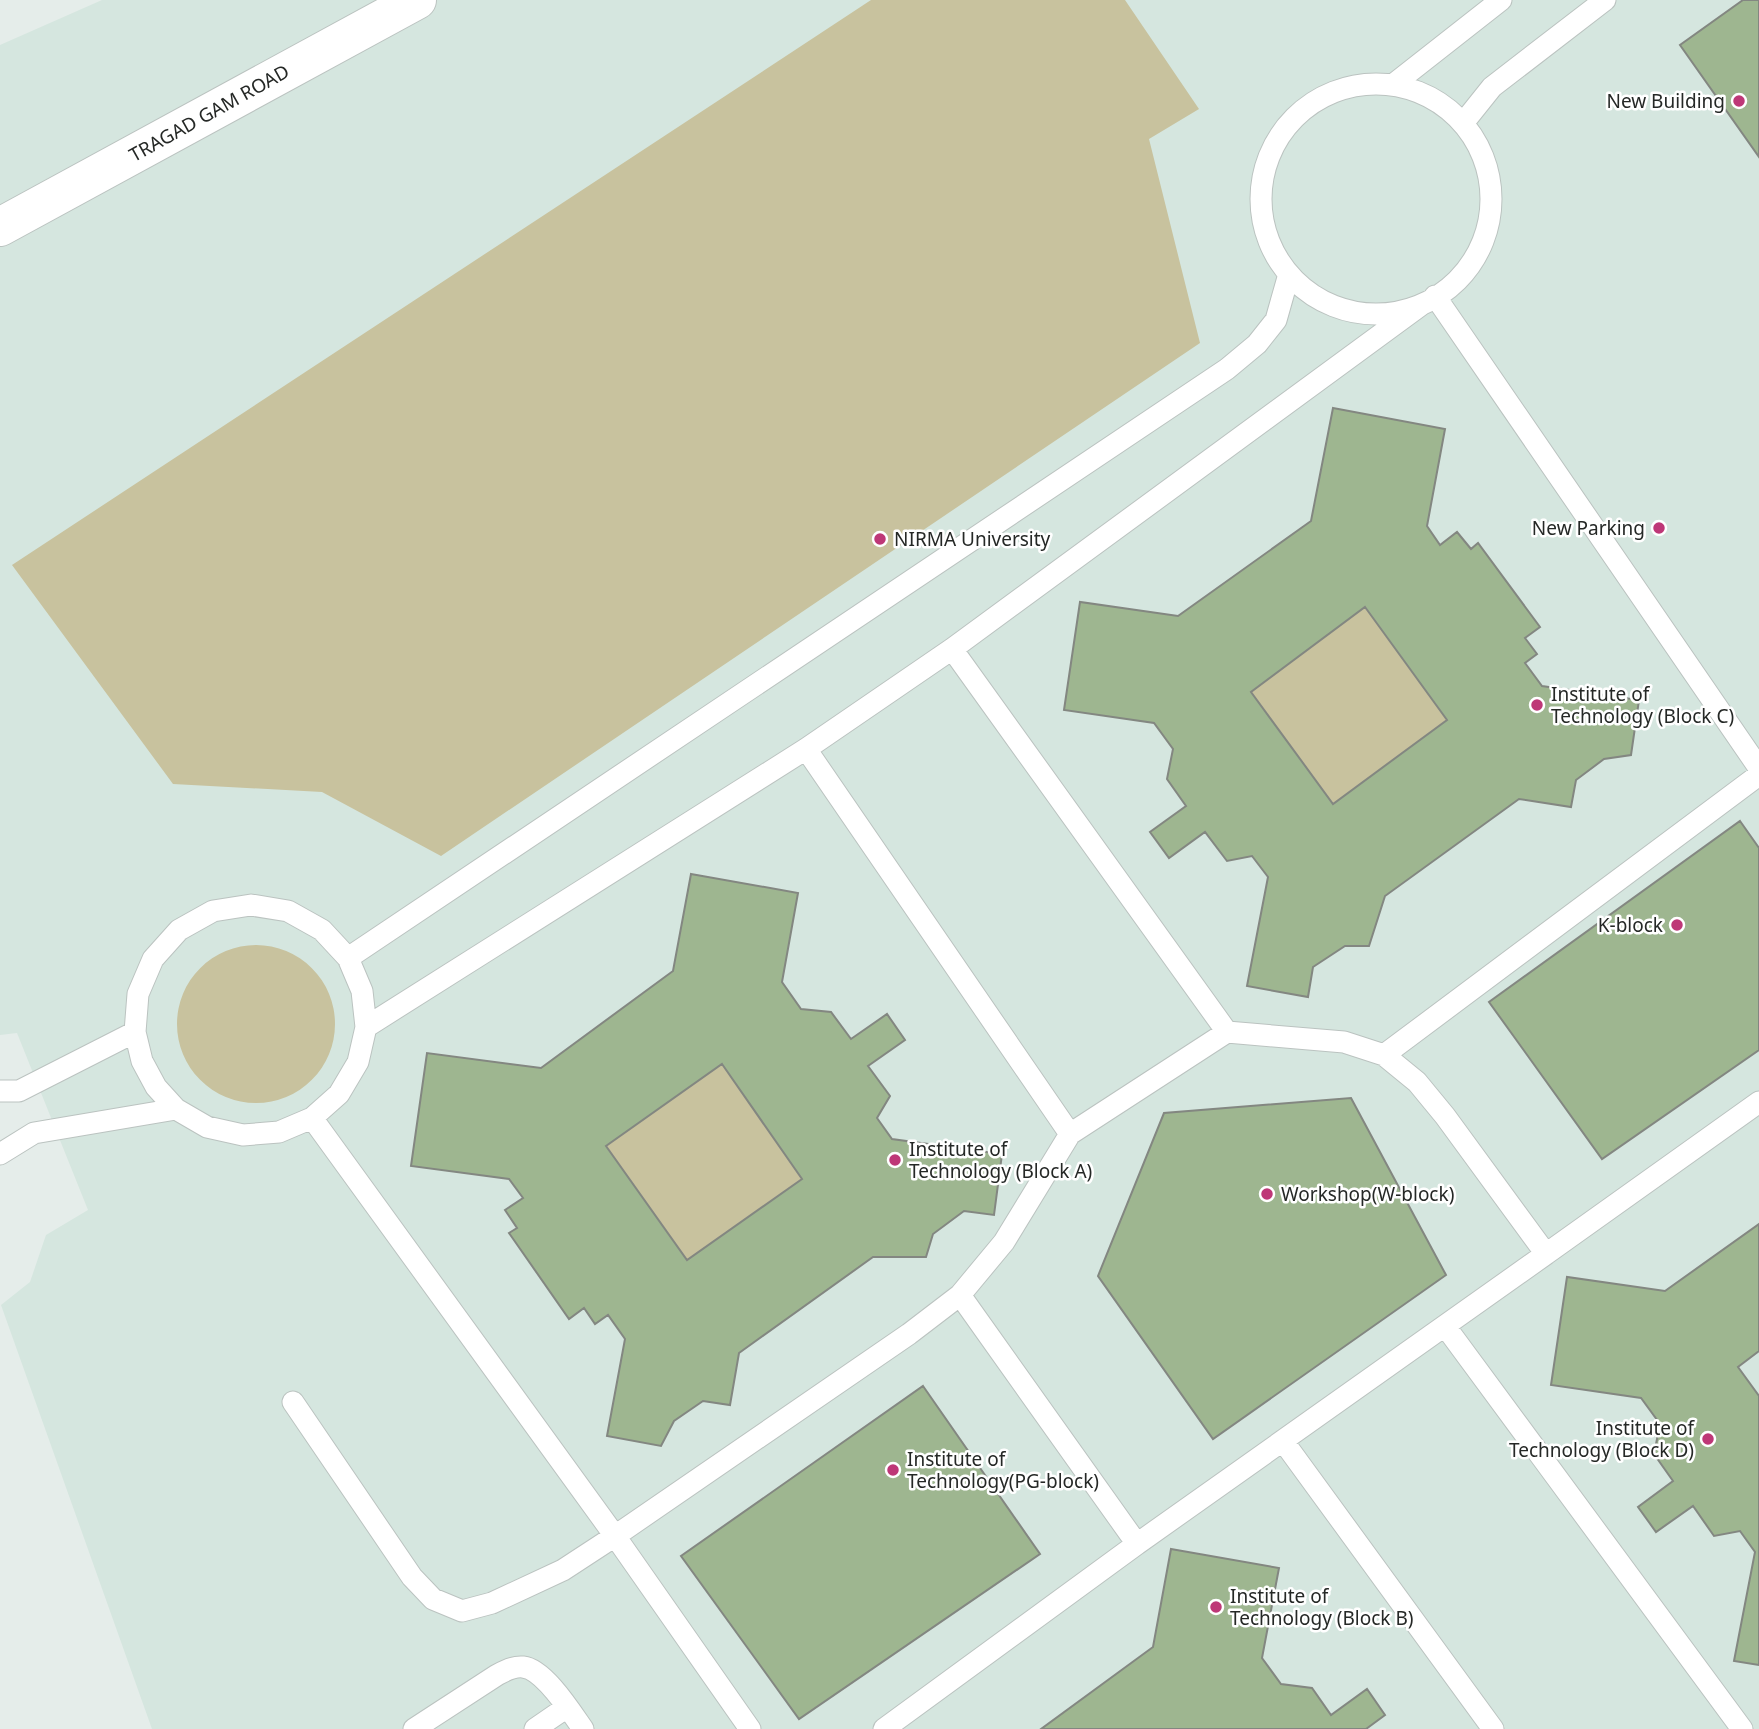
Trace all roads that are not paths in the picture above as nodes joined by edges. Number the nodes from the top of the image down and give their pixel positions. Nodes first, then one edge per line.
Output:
1 (417, 0) edge
2 (1501, 0) edge
3 (1605, 0) edge
4 (1394, 84) junction
5 (1464, 122) junction
6 (0, 227) edge
7 (1289, 274) junction
8 (1428, 300) junction
9 (952, 649) junction
10 (806, 749) junction
11 (1759, 768) edge
12 (1759, 775) edge
13 (348, 958) junction
14 (366, 1027) junction
15 (135, 1032) junction
16 (1227, 1032) junction
17 (1384, 1055) junction
18 (0, 1091) edge
19 (1759, 1102) edge
20 (176, 1109) junction
21 (313, 1118) junction
22 (1070, 1134) junction
23 (0, 1154) edge
24 (1546, 1254) junction
25 (960, 1295) junction
26 (1445, 1326) junction
27 (293, 1402) dead end
28 (1283, 1441) junction
29 (615, 1536) junction
30 (1137, 1544) junction
31 (567, 1707) junction
32 (414, 1729) edge
33 (536, 1729) edge
34 (583, 1729) edge
35 (750, 1729) edge
36 (884, 1729) edge
37 (1493, 1729) edge
38 (1742, 1729) edge

1 - 6 street, TRAGAD GAM ROAD
2 - 4 lane
3 - 5 lane
4 - 5 lane
4 - 7 lane
5 - 8 lane
7 - 8 lane
7 - 13 lane
8 - 9 lane
8 - 11 lane
9 - 10 lane
9 - 16 lane
10 - 14 lane
10 - 22 lane
12 - 17 lane
13 - 14 lane
13 - 15 lane
14 - 21 lane
15 - 18 lane
15 - 20 lane
16 - 17 lane
16 - 22 lane
17 - 24 lane
19 - 24 lane
20 - 21 lane
20 - 23 lane
21 - 29 lane
22 - 25 lane
24 - 26 lane
25 - 29 lane
25 - 30 lane
26 - 28 lane
26 - 38 lane
27 - 29 lane
28 - 30 lane
28 - 37 lane
29 - 35 lane
30 - 36 lane
31 - 32 lane
31 - 33 lane
31 - 34 lane

